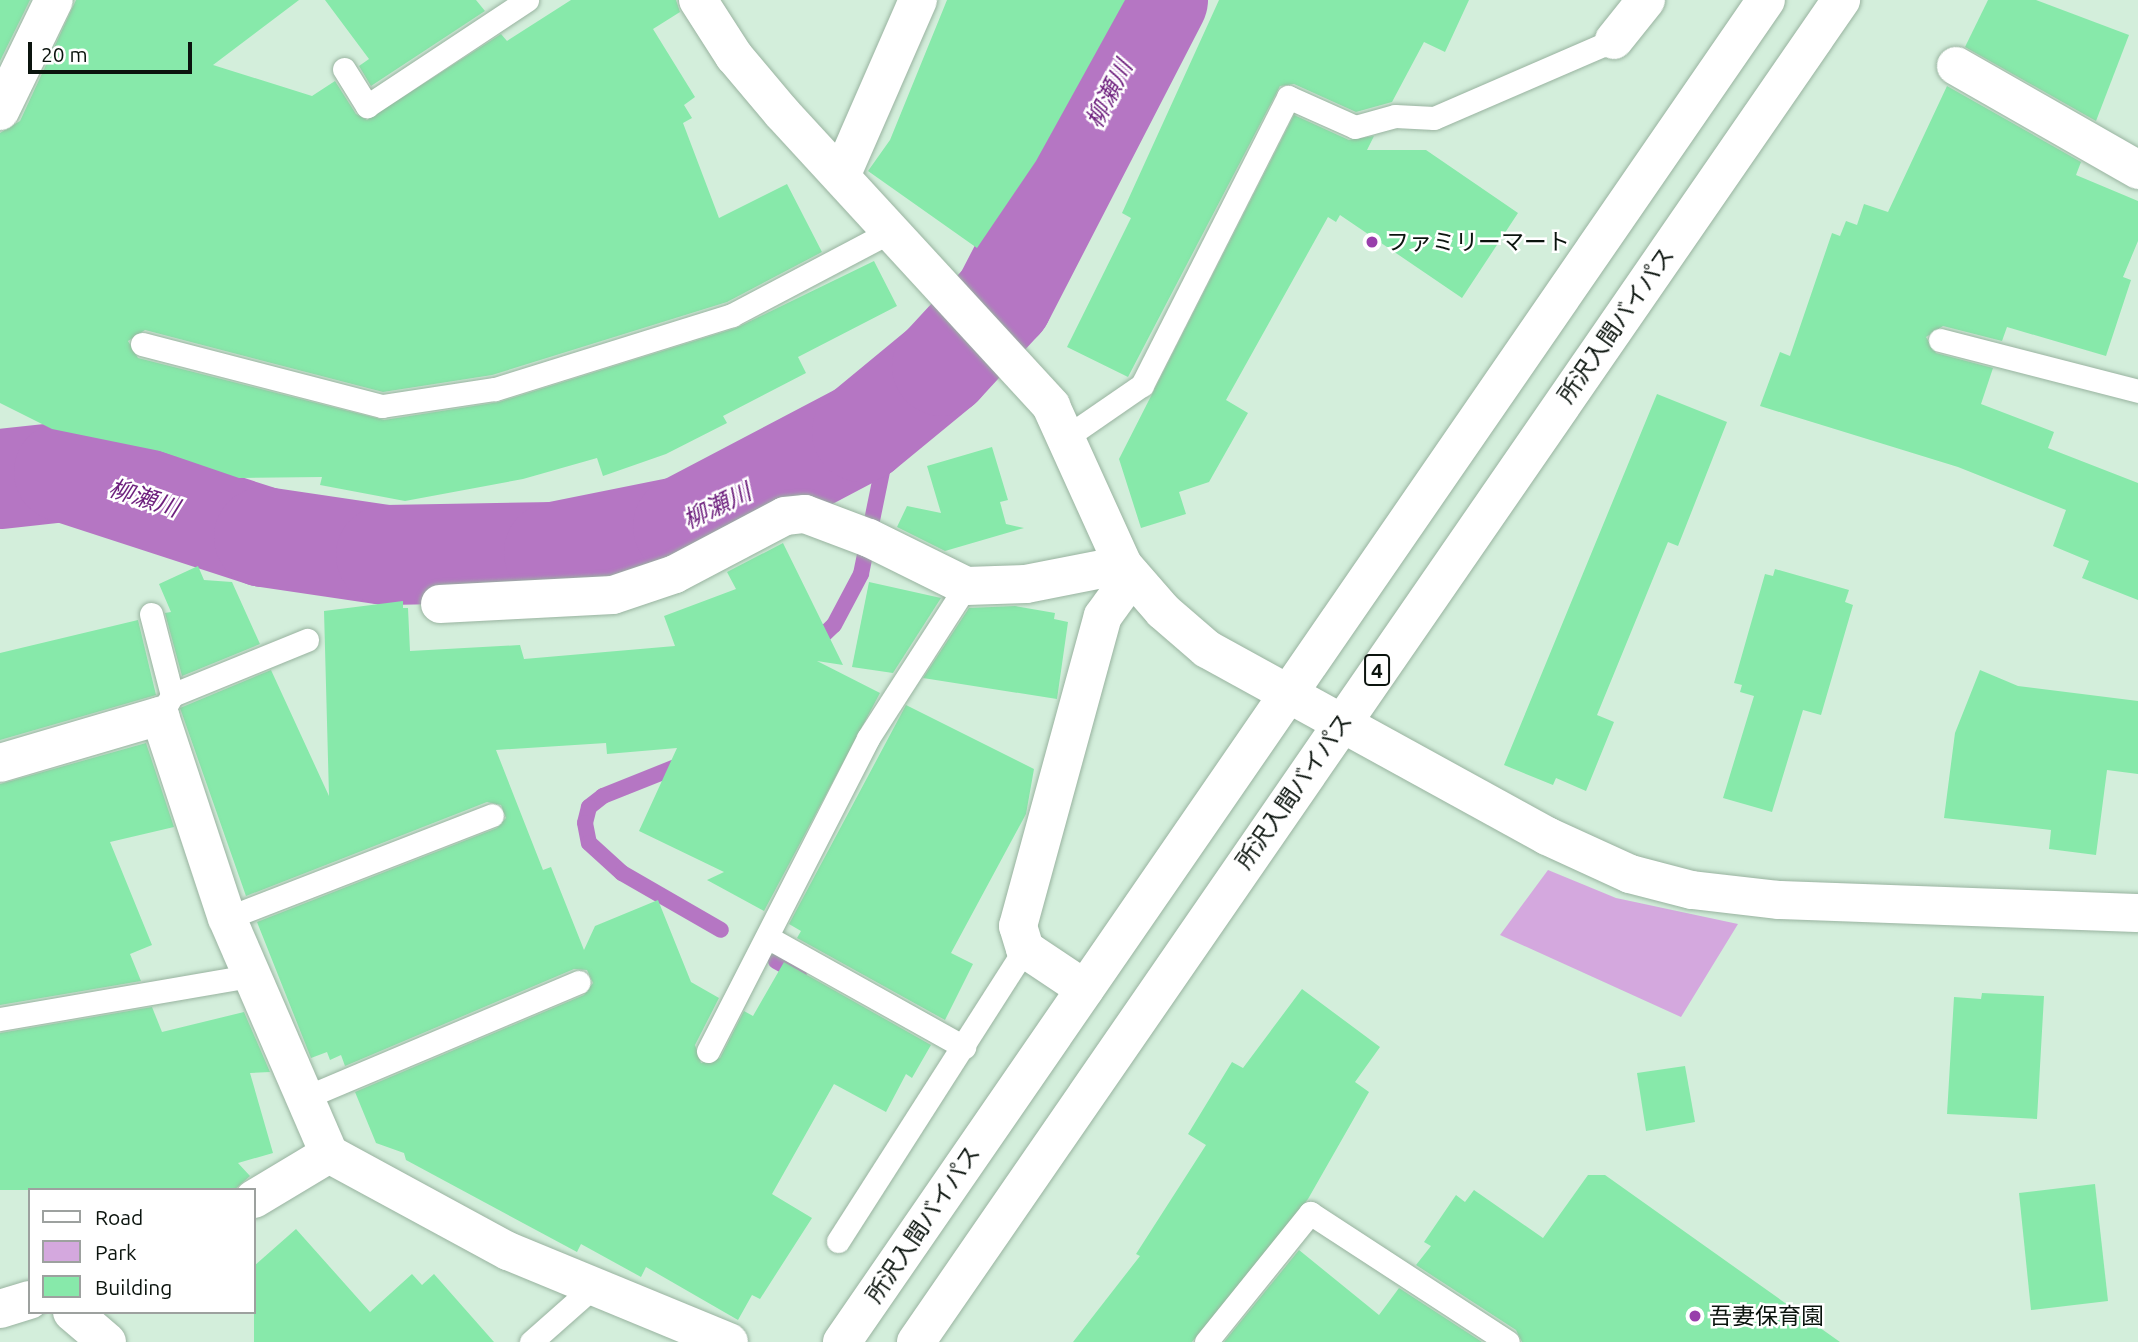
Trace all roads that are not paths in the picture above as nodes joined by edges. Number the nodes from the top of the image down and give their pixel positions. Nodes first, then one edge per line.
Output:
1 (54, 0) edge
2 (527, 0) edge
3 (698, 0) edge
4 (918, 0) edge
5 (1646, 0) edge
6 (1766, 0) edge
7 (1841, 0) edge
8 (1615, 40) joint
9 (1956, 66) dead end
10 (344, 69) dead end
11 (0, 111) edge
12 (2138, 170) edge
13 (842, 174) junction
14 (893, 230) junction
15 (1940, 340) dead end
16 (142, 344) dead end
17 (2138, 391) edge
18 (1068, 436) junction
19 (1127, 571) junction
20 (966, 586) junction
21 (440, 604) dead end
22 (151, 614) dead end
23 (307, 640) dead end
24 (1290, 698) junction
25 (166, 706) junction
26 (1340, 724) junction
27 (0, 763) edge
28 (492, 816) dead end
29 (2138, 913) edge
30 (227, 918) junction
31 (767, 937) junction
32 (1025, 949) junction
33 (250, 976) junction
34 (579, 982) dead end
35 (1085, 989) junction
36 (0, 1019) edge
37 (964, 1047) junction
38 (708, 1051) dead end
39 (304, 1098) junction
40 (329, 1154) junction
41 (256, 1198) edge
42 (838, 1241) dead end
43 (591, 1289) junction
44 (74, 1314) edge
45 (107, 1342) edge
46 (531, 1342) edge
47 (729, 1342) edge
48 (842, 1342) edge
49 (916, 1342) edge
50 (1206, 1342) edge
51 (1508, 1342) edge

1 - 11 street
2 - 10 lane
3 - 13 street
4 - 13 street
5 - 8 street
6 - 24 street, 所沢入間バイパス
7 - 26 street, 所沢入間バイパス / 4
8 - 18 lane
9 - 12 street
13 - 14 street
14 - 16 lane
14 - 18 street
15 - 17 lane
18 - 19 street
19 - 20 street
19 - 24 street
19 - 32 street
20 - 21 street
20 - 31 lane
22 - 25 lane
23 - 25 lane
24 - 26 street
24 - 35 street, 所沢入間バイパス
25 - 27 street
25 - 30 street
26 - 29 street
26 - 49 street, 所沢入間バイパス / 4
28 - 30 lane
30 - 33 street
31 - 37 lane
31 - 38 lane
32 - 35 street
32 - 37 lane
33 - 36 lane
33 - 39 street
34 - 39 lane
35 - 48 street, 所沢入間バイパス
37 - 42 lane
39 - 40 street
40 - 41 street
40 - 43 street
43 - 46 lane
43 - 47 street
44 - 45 street
50 - 51 lane

